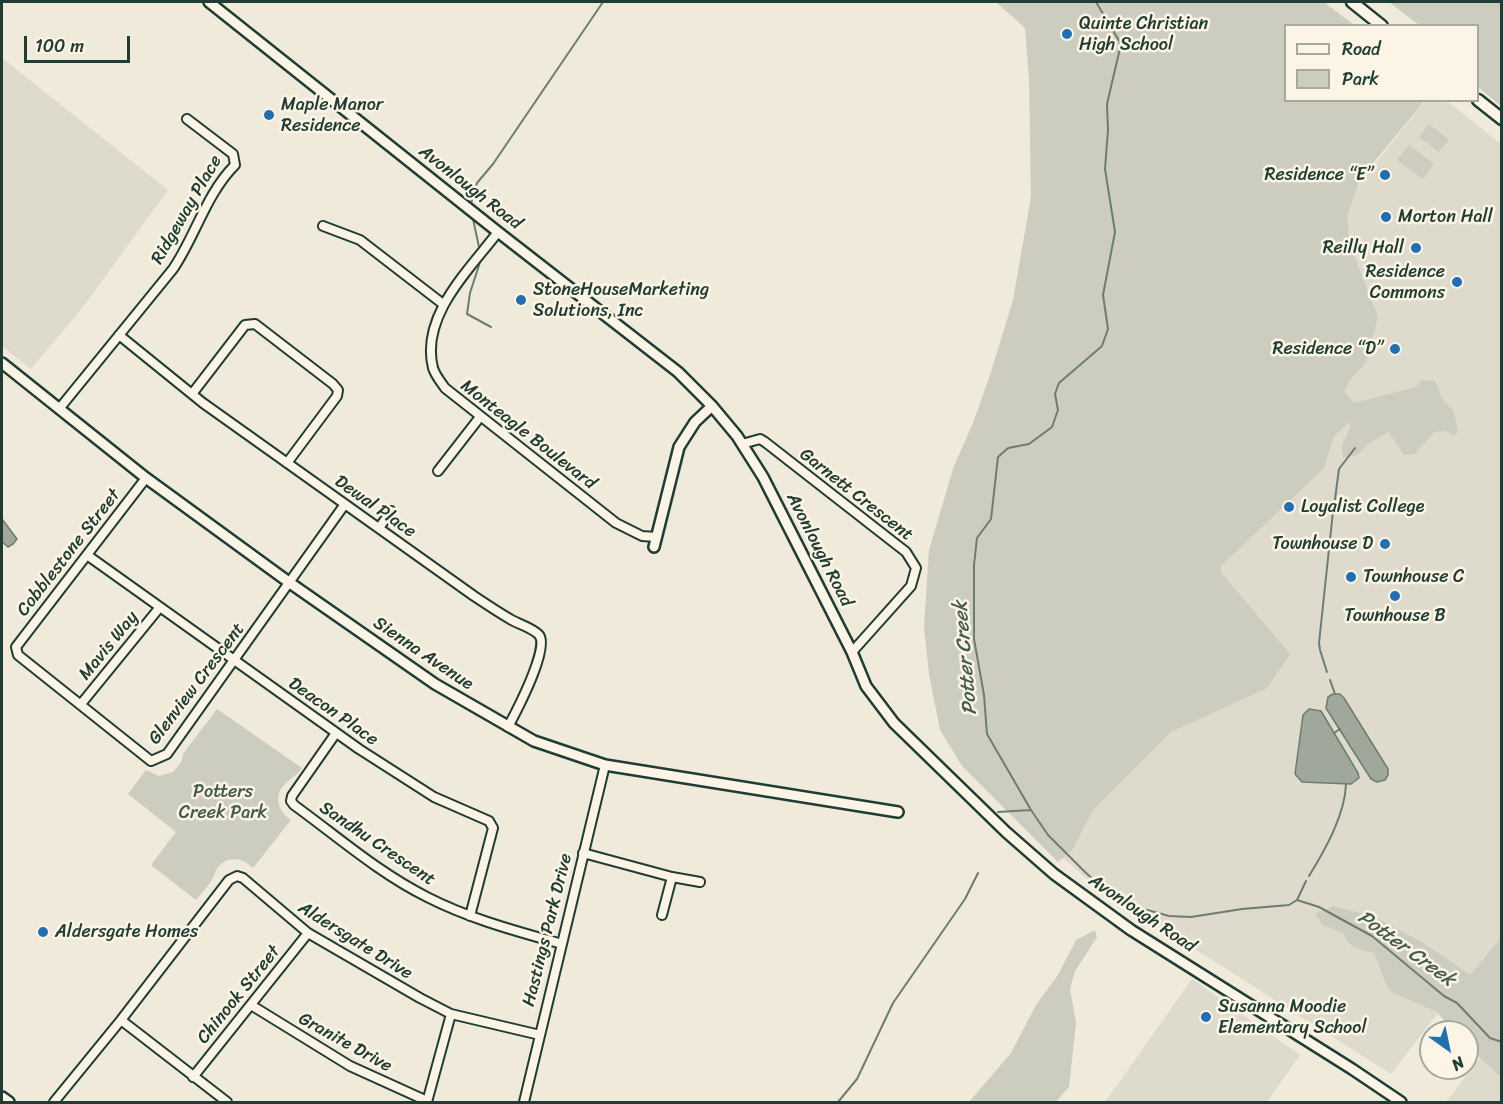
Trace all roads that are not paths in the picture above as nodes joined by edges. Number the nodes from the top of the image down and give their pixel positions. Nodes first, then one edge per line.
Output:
1 (209, 2) edge
2 (1352, 2) edge
3 (1380, 24) edge
4 (1479, 101) edge
5 (188, 119) dead end
6 (1502, 119) edge
7 (323, 226) dead end
8 (498, 232) junction
9 (443, 304) junction
10 (119, 335) junction
11 (2, 363) edge
12 (192, 394) junction
13 (712, 406) junction
14 (59, 409) junction
15 (480, 417) junction
16 (742, 444) junction
17 (287, 463) junction
18 (438, 471) dead end
19 (146, 478) junction
20 (345, 504) junction
21 (392, 511) dead end
22 (379, 528) junction
23 (655, 542) joint
24 (87, 555) junction
25 (290, 582) junction
26 (160, 607) junction
27 (16, 647) joint
28 (852, 652) junction
29 (234, 661) junction
30 (81, 704) junction
31 (508, 727) junction
32 (336, 733) junction
33 (605, 765) junction
34 (898, 812) dead end
35 (583, 853) junction
36 (672, 877) junction
37 (700, 882) dead end
38 (662, 915) dead end
39 (470, 916) junction
40 (308, 933) junction
41 (562, 944) junction
42 (251, 1005) junction
43 (451, 1014) junction
44 (121, 1020) junction
45 (540, 1035) junction
46 (193, 1077) junction
47 (2, 1096) edge
48 (9, 1102) edge
49 (54, 1102) edge
50 (227, 1102) edge
51 (427, 1102) edge
52 (524, 1102) edge
53 (1401, 1102) edge

1 - 8 street, Avonlough Road
2 - 3 main road
4 - 6 main road
5 - 10 street, Ridgeway Place
7 - 9 street
8 - 9 street, Monteagle Boulevard
8 - 13 street, Avonlough Road
9 - 15 street, Monteagle Boulevard
10 - 12 street, Dewal Place
10 - 14 street, Ridgeway Place
11 - 14 street, Sienna Avenue
12 - 17 street, Dewal Place
12 - 17 street
13 - 16 street, Avonlough Road
13 - 23 street
14 - 19 street, Sienna Avenue
15 - 18 street
15 - 23 street, Monteagle Boulevard
16 - 28 street, Avonlough Road
16 - 28 street, Garnett Crescent
17 - 20 street, Dewal Place
19 - 24 street, Cobblestone Street
19 - 25 street, Sienna Avenue
20 - 22 street, Dewal Place
20 - 25 street, Glenview Crescent
21 - 22 street
22 - 31 street, Dewal Place
24 - 26 street, Deacon Place
24 - 27 street, Cobblestone Street
25 - 29 street, Glenview Crescent
25 - 31 street, Sienna Avenue
26 - 29 street, Deacon Place
26 - 30 street, Mavis Way
27 - 30 street, Glenview Crescent
28 - 53 street, Avonlough Road
29 - 30 street, Glenview Crescent
29 - 32 street, Deacon Place
31 - 33 street, Sienna Avenue
32 - 39 street, Deacon Place
32 - 39 street, Sandhu Crescent
33 - 34 street, Sienna Avenue
33 - 35 street, Hastings Park Drive
35 - 36 street
35 - 41 street, Hastings Park Drive
36 - 37 street
36 - 38 street
39 - 41 street, Sandhu Crescent
40 - 42 street, Chinook Street
40 - 43 street, Aldersgate Drive
40 - 44 street, Aldersgate Drive
41 - 45 street, Hastings Park Drive
42 - 46 street, Chinook Street
42 - 51 street, Granite Drive
43 - 45 street, Aldersgate Drive
43 - 51 street
44 - 46 street
44 - 49 street, Aldersgate Drive
45 - 52 street, Hastings Park Drive
46 - 50 street
47 - 48 street

